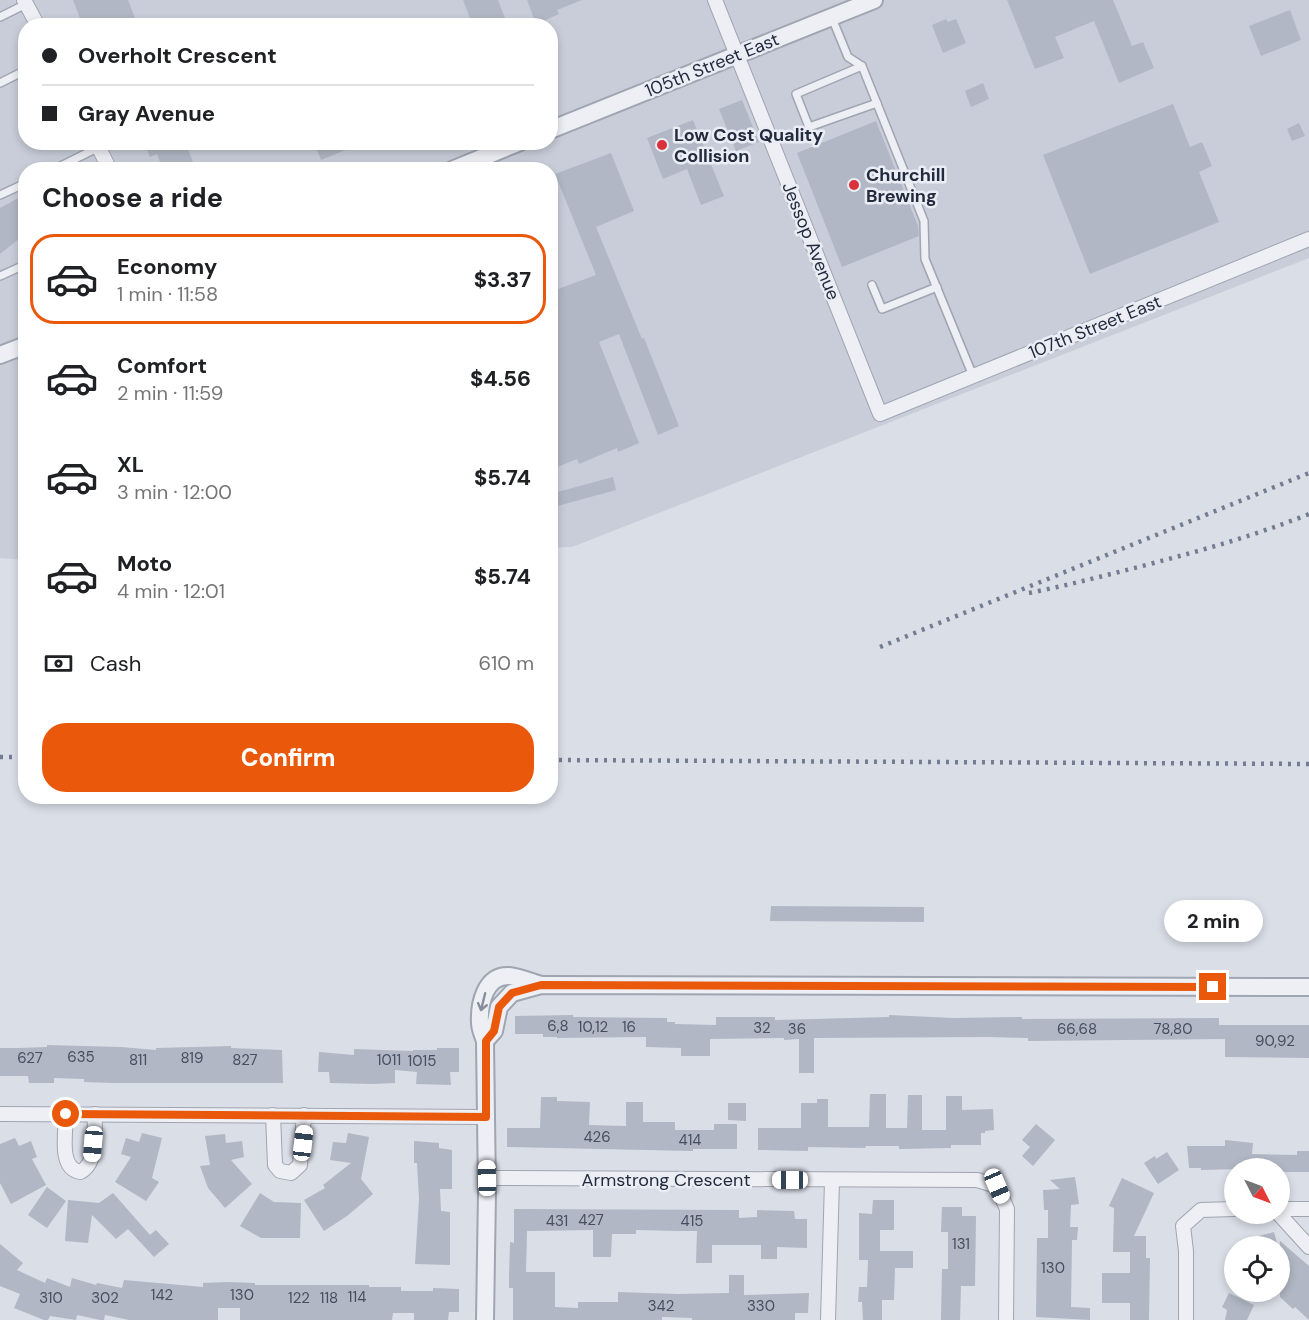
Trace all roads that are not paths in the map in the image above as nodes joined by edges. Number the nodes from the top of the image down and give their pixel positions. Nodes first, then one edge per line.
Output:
1 (715, 0) edge
2 (874, 0) edge
3 (25, 2) edge
4 (0, 17) edge
5 (832, 17) junction
6 (34, 18) edge
7 (737, 55) junction
8 (862, 66) junction
9 (18, 74) edge
10 (0, 83) edge
11 (876, 103) junction
12 (558, 127) edge
13 (89, 150) edge
14 (501, 150) edge
15 (67, 162) edge
16 (471, 162) edge
17 (18, 187) edge
18 (0, 195) edge
19 (1309, 239) edge
20 (18, 268) edge
21 (0, 276) edge
22 (872, 285) dead end
23 (937, 287) junction
24 (18, 348) edge
25 (0, 356) edge
26 (973, 376) junction
27 (880, 414) joint
28 (1309, 987) edge
29 (0, 1114) edge
30 (66, 1114) junction
31 (95, 1114) junction
32 (273, 1115) junction
33 (304, 1115) junction
34 (486, 1117) junction
35 (487, 1178) junction
36 (832, 1181) junction
37 (1224, 1209) edge
38 (1290, 1209) edge
39 (1309, 1209) edge
40 (1288, 1224) edge
41 (1309, 1247) edge
42 (485, 1320) edge
43 (828, 1320) edge
44 (1006, 1320) edge
45 (1186, 1320) edge

1 - 7 street, Jessop Avenue
2 - 5 street, 105th Street East
3 - 4 lane
3 - 6 street
5 - 7 street, 105th Street East
5 - 8 lane
7 - 12 street, 105th Street East
7 - 27 street, Jessop Avenue
8 - 11 lane
8 - 11 lane
9 - 10 lane
11 - 23 lane
13 - 15 lane
14 - 16 street
17 - 18 lane
19 - 26 street, 107th Street East
20 - 21 lane
22 - 23 lane
23 - 26 lane
24 - 25 street
26 - 27 street, 107th Street East
28 - 34 street
29 - 30 street
30 - 31 street
30 - 31 street
31 - 32 street
32 - 33 street
32 - 33 street
33 - 34 street
34 - 35 street
35 - 36 street, Armstrong Crescent
35 - 42 street
36 - 43 street
36 - 44 street, Armstrong Crescent
37 - 45 street
38 - 39 street
40 - 41 street

